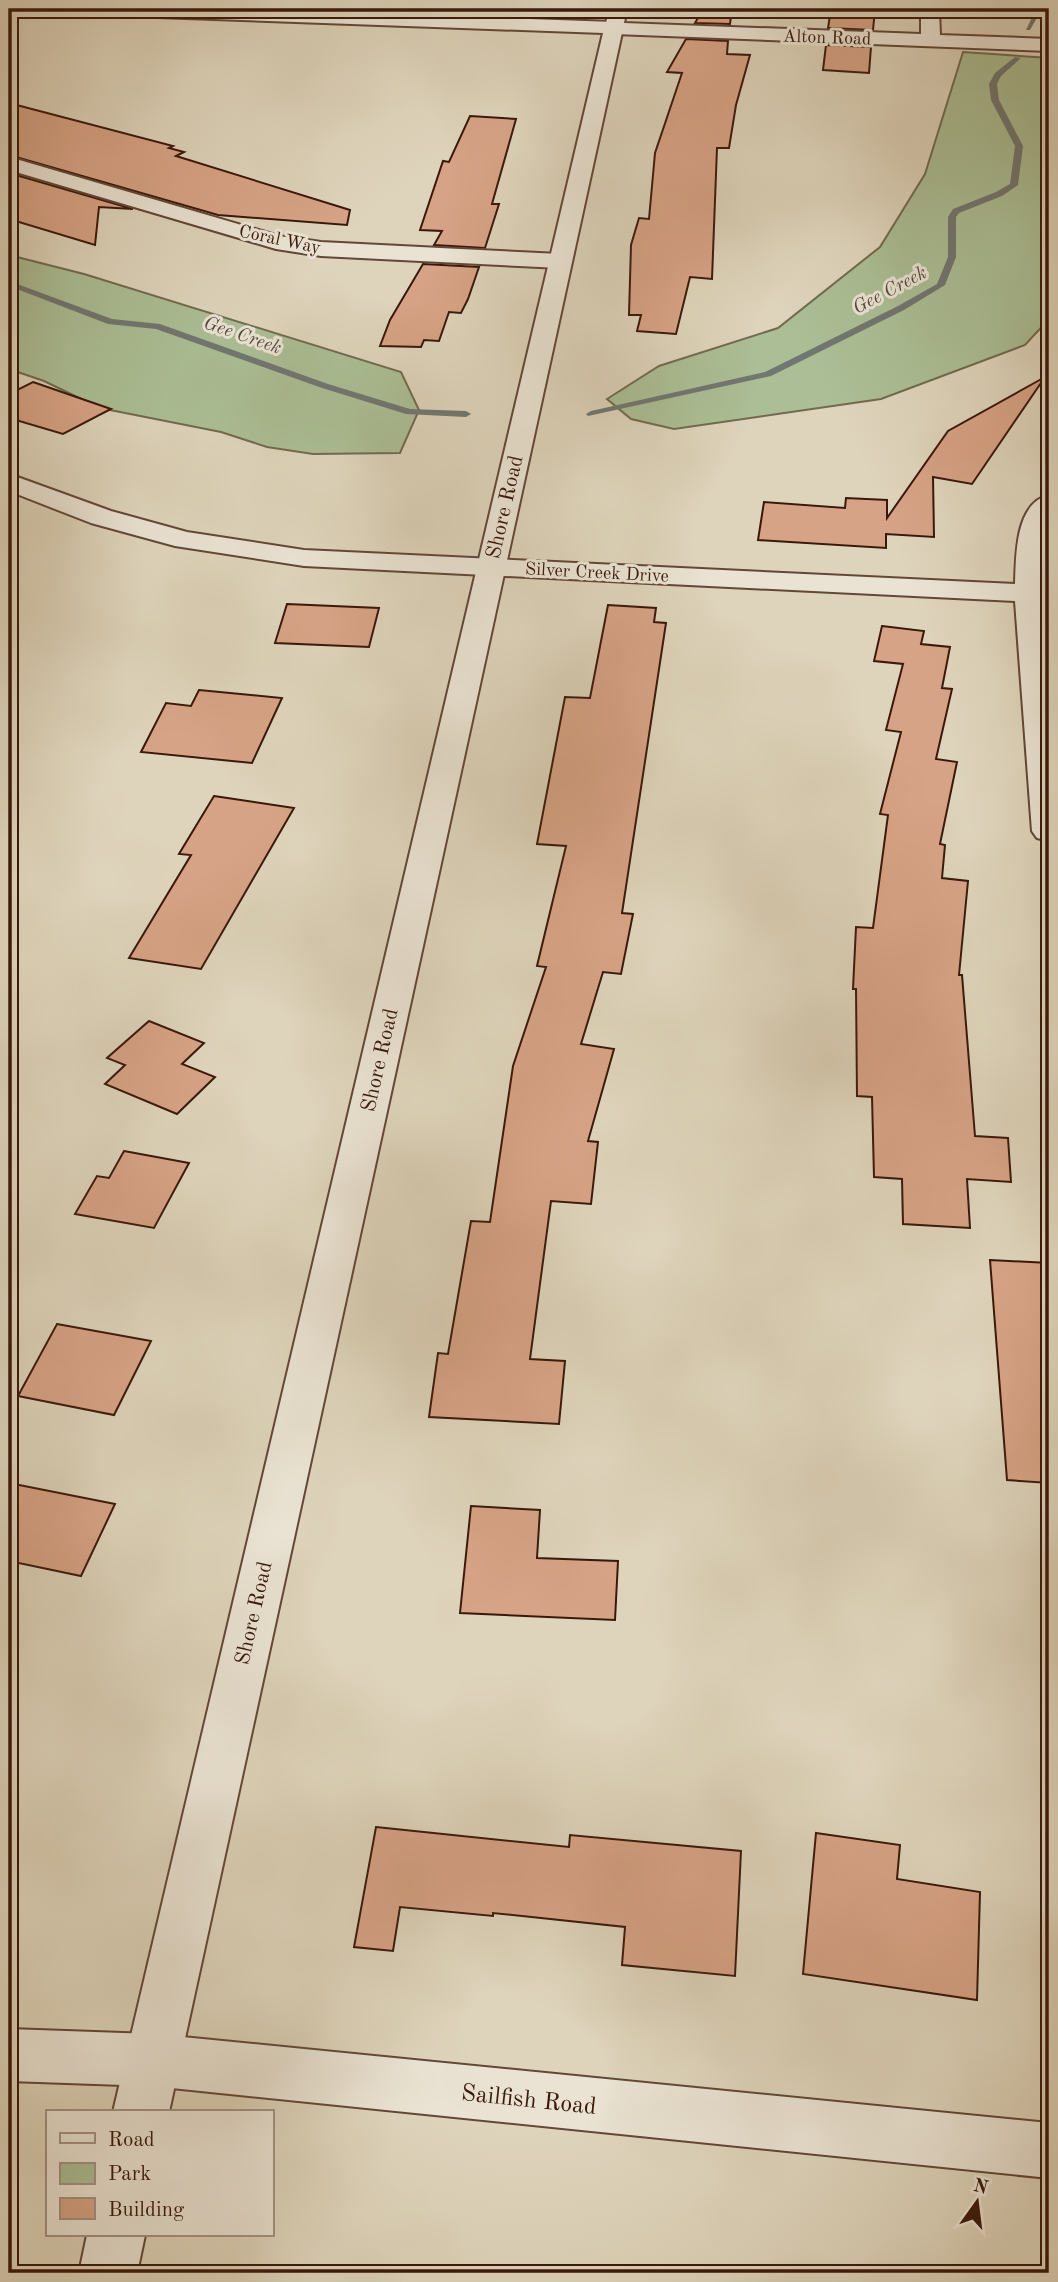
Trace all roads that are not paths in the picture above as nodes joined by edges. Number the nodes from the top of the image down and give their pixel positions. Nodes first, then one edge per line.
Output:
1 (100, 9) edge
2 (930, 9) edge
3 (616, 19) edge
4 (931, 41) junction
5 (1049, 45) edge
6 (9, 163) edge
7 (560, 261) junction
8 (9, 482) edge
9 (1049, 503) edge
10 (491, 567) junction
11 (1029, 593) junction
12 (1049, 831) edge
13 (9, 2055) edge
14 (152, 2060) junction
15 (141, 2110) edge
16 (1049, 2151) edge
17 (116, 2236) edge
18 (108, 2273) edge

1 - 3 street, Alton Road
2 - 4 street
3 - 4 street, Alton Road
3 - 7 street, Shore Road
4 - 5 street, Alton Road
6 - 7 street, Coral Way
7 - 10 street, Shore Road
8 - 10 street, Silver Creek Drive
9 - 11 street
10 - 11 street, Silver Creek Drive
10 - 14 street, Shore Road
11 - 12 street
13 - 14 street, Sailfish Road
14 - 15 street, Shore Road
14 - 16 street, Sailfish Road
17 - 18 street

